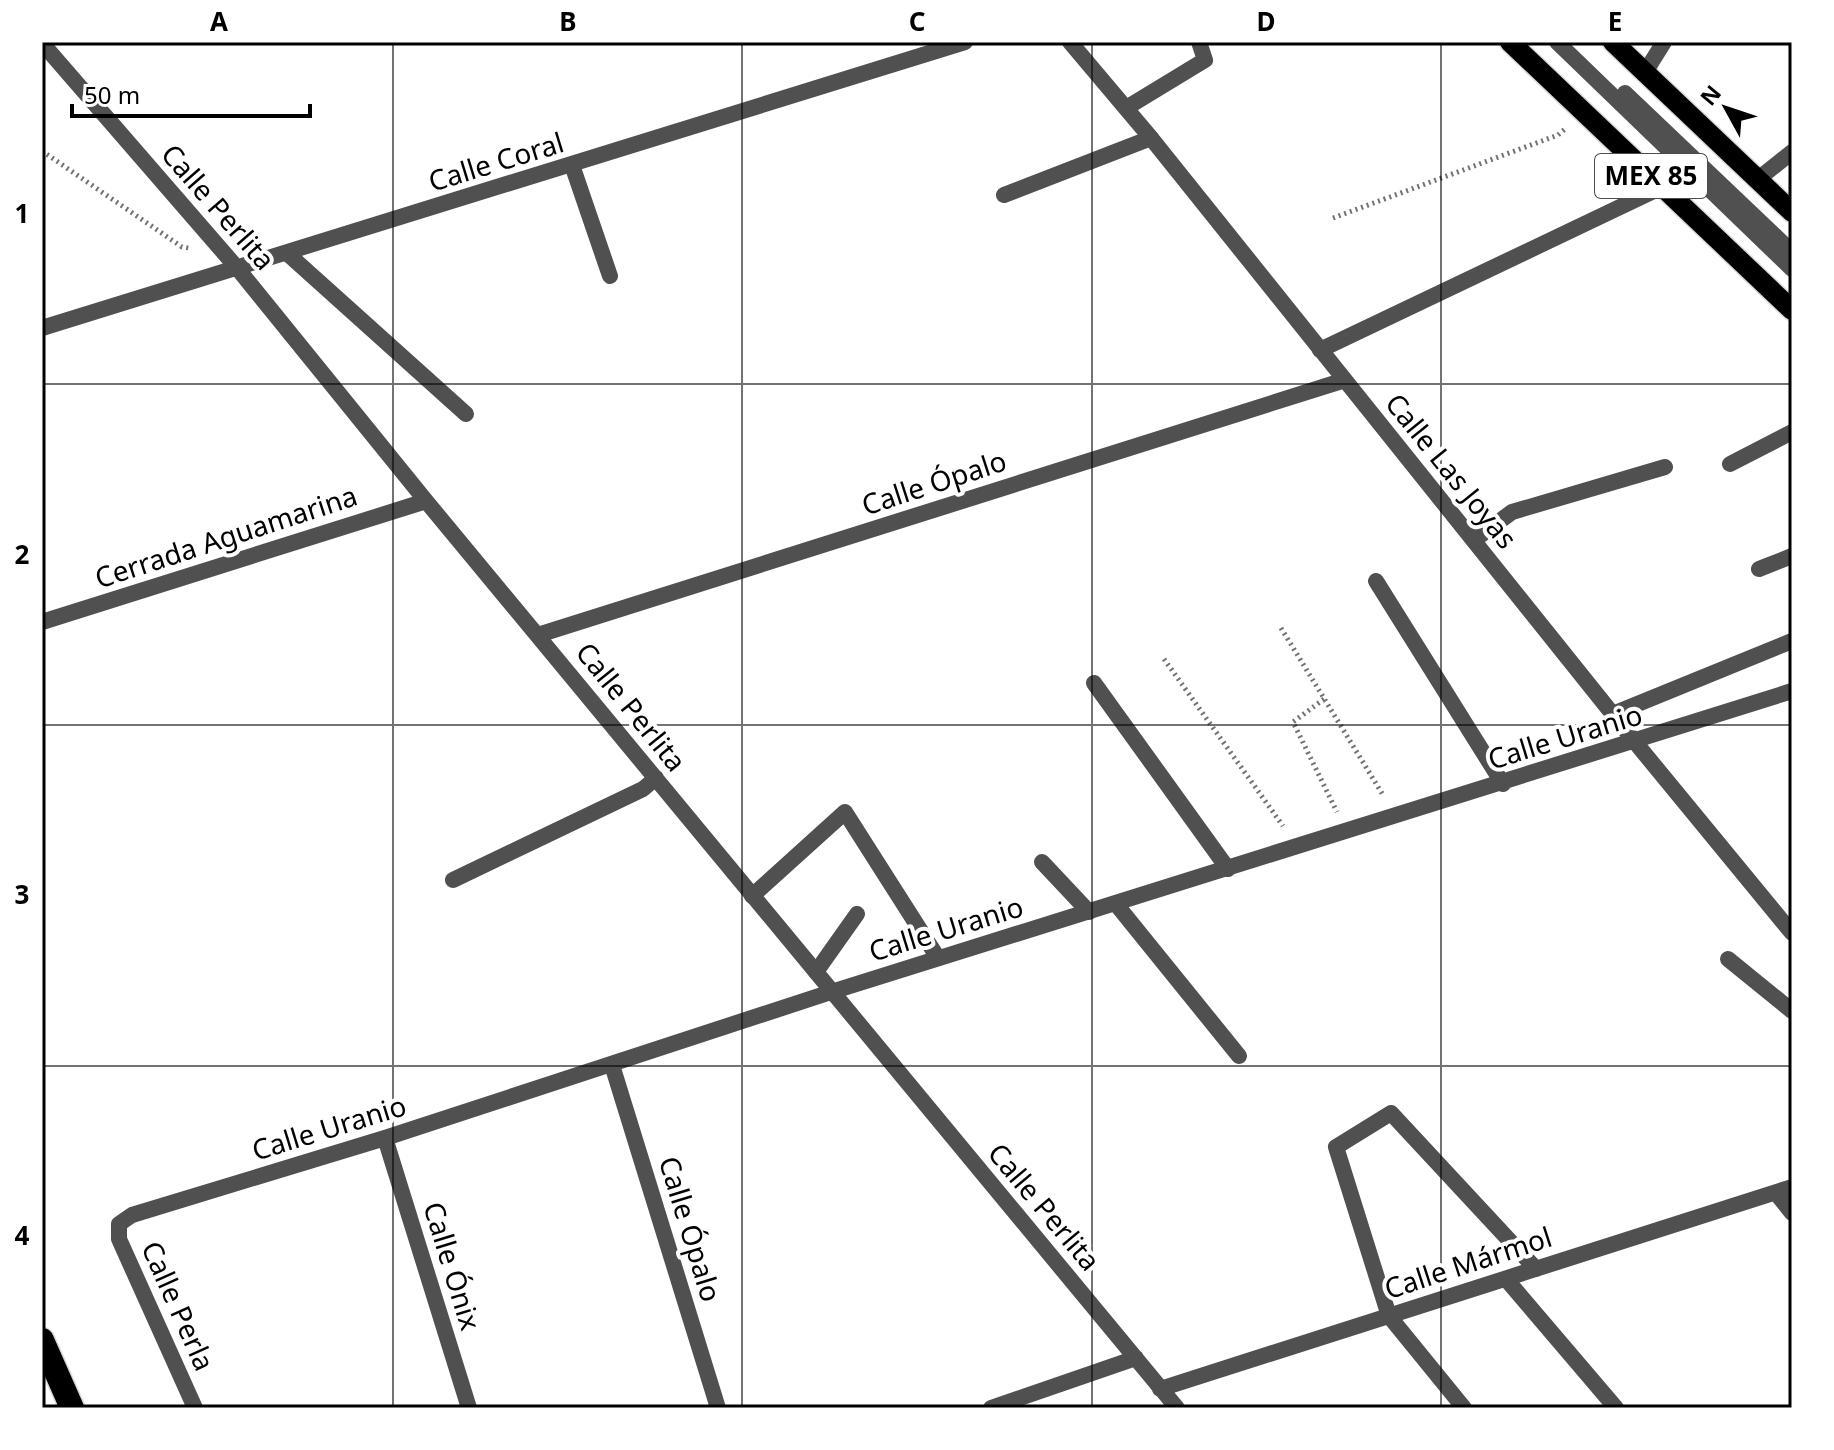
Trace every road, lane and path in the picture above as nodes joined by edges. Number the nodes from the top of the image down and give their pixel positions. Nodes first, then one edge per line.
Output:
1 (965, 42) edge
2 (1070, 42) edge
3 (1199, 42) edge
4 (1510, 42) edge
5 (1557, 42) edge
6 (1572, 42) edge
7 (1613, 42) edge
8 (1664, 42) edge
9 (42, 43) edge
10 (1644, 74) junction
11 (1126, 108) junction
12 (1584, 112) junction
13 (1151, 138) junction
14 (42, 151) edge
15 (1792, 152) edge
16 (572, 165) junction
17 (1757, 180) junction
18 (1662, 187) junction
19 (1004, 195) dead end
20 (1792, 212) edge
21 (1333, 218) dead end
22 (222, 250) junction
23 (1792, 252) edge
24 (288, 254) junction
25 (238, 269) junction
26 (1792, 269) edge
27 (610, 276) dead end
28 (1792, 310) edge
29 (42, 328) edge
30 (1320, 350) junction
31 (1345, 380) junction
32 (466, 414) dead end
33 (1792, 432) edge
34 (1730, 464) dead end
35 (1665, 467) dead end
36 (426, 501) junction
37 (1474, 540) junction
38 (1792, 556) edge
39 (1759, 569) dead end
40 (1376, 581) dead end
41 (42, 622) edge
42 (1281, 628) dead end
43 (538, 635) junction
44 (1792, 641) edge
45 (1164, 659) dead end
46 (1094, 683) dead end
47 (1792, 691) edge
48 (1324, 699) junction
49 (1613, 714) junction
50 (1635, 742) junction
51 (656, 778) junction
52 (1503, 784) junction
53 (1393, 818) junction
54 (1346, 832) junction
55 (1294, 848) junction
56 (1042, 862) dead end
57 (1228, 869) junction
58 (453, 880) dead end
59 (752, 896) junction
60 (1116, 904) junction
61 (1089, 912) junction
62 (857, 914) dead end
63 (1792, 933) edge
64 (938, 958) junction
65 (1728, 959) dead end
66 (816, 972) junction
67 (831, 992) junction
68 (1792, 1011) edge
69 (1239, 1056) dead end
70 (612, 1065) junction
71 (385, 1138) junction
72 (1784, 1190) edge
73 (1792, 1213) edge
74 (119, 1224) joint
75 (1536, 1269) junction
76 (1506, 1279) junction
77 (1389, 1316) junction
78 (42, 1340) edge
79 (1136, 1358) junction
80 (1160, 1389) junction
81 (72, 1408) edge
82 (195, 1408) edge
83 (469, 1408) edge
84 (718, 1408) edge
85 (991, 1408) edge
86 (1177, 1408) edge
87 (1464, 1408) edge
88 (1616, 1408) edge

1 - 16 street, Calle Coral
2 - 11 street, Calle Las Joyas
3 - 11 street
4 - 12 main road, MEX 85
5 - 26 street
6 - 23 street
7 - 10 main road, MEX 85
8 - 10 street
9 - 22 street, Calle Perlita
10 - 17 main road, MEX 85
11 - 13 street, Calle Las Joyas
12 - 18 main road, MEX 85
12 - 21 path
13 - 19 street
13 - 30 street, Calle Las Joyas
14 - 22 path
15 - 17 street
16 - 24 street, Calle Coral
16 - 27 street
17 - 20 main road, MEX 85
18 - 28 main road, MEX 85
18 - 30 street
22 - 25 street, Calle Perlita
24 - 25 street, Calle Coral
24 - 32 street
25 - 29 street, Calle Coral
25 - 36 street, Calle Perlita
30 - 31 street, Calle Las Joyas
31 - 37 street, Calle Las Joyas
31 - 43 street, Calle Ópalo
33 - 34 street
35 - 37 street
36 - 41 street, Cerrada Aguamarina
36 - 43 street, Calle Perlita
37 - 49 street, Calle Las Joyas
38 - 39 street
40 - 52 street
42 - 48 path
43 - 51 street, Calle Perlita
44 - 49 street
45 - 55 path
46 - 57 street
47 - 50 street, Calle Uranio
48 - 53 path
48 - 54 path
49 - 50 street, Calle Las Joyas
50 - 52 street, Calle Uranio
50 - 63 street, Calle Las Joyas
51 - 58 street
51 - 59 street, Calle Perlita
52 - 53 street, Calle Uranio
53 - 54 street, Calle Uranio
54 - 55 street, Calle Uranio
55 - 57 street, Calle Uranio
56 - 61 street
57 - 60 street, Calle Uranio
59 - 64 street
59 - 66 street, Calle Perlita
60 - 61 street, Calle Uranio
60 - 69 street
61 - 64 street, Calle Uranio
62 - 66 street
64 - 67 street, Calle Uranio
65 - 68 street
66 - 67 street, Calle Perlita
67 - 70 street, Calle Uranio
67 - 79 street, Calle Perlita
70 - 71 street, Calle Uranio
70 - 84 street, Calle Ópalo
71 - 74 street, Calle Uranio
71 - 83 street, Calle Ónix
72 - 73 street
72 - 75 street, Calle Mármol
74 - 82 street, Calle Perla
75 - 76 street, Calle Mármol
75 - 77 street
76 - 77 street, Calle Mármol
76 - 88 street
77 - 80 street, Calle Mármol
77 - 87 street
78 - 81 highway
79 - 80 street, Calle Perlita
79 - 85 street
80 - 86 street, Calle Perlita

